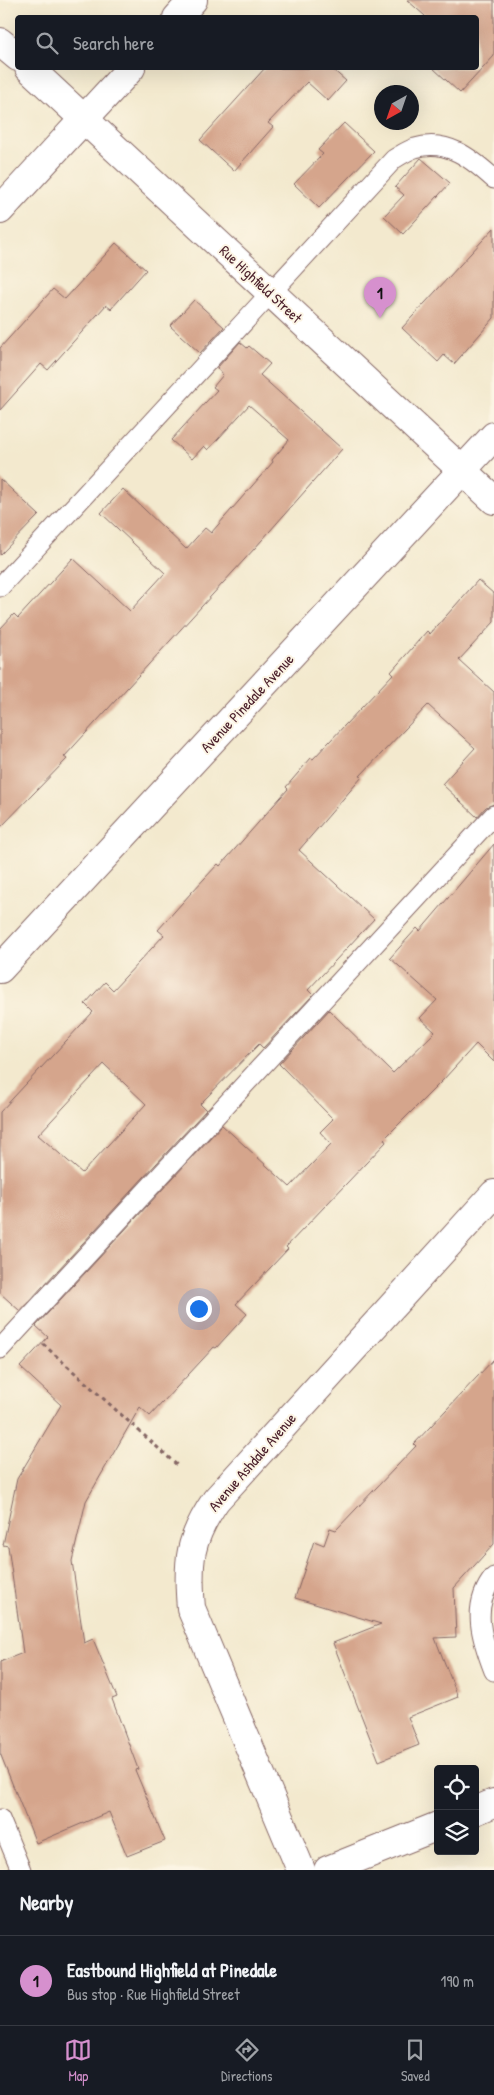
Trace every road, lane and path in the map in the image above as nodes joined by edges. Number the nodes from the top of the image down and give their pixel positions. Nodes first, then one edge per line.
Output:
1 (193, 0) edge
2 (180, 15) edge
3 (0, 42) edge
4 (15, 54) edge
5 (31, 70) edge
6 (128, 70) edge
7 (84, 118) junction
8 (494, 180) edge
9 (0, 210) edge
10 (271, 294) junction
11 (494, 436) edge
12 (463, 471) junction
13 (494, 500) edge
14 (0, 587) edge
15 (494, 815) edge
16 (0, 969) edge
17 (494, 1194) edge
18 (22, 1325) junction
19 (0, 1349) edge
20 (178, 1466) dead end
21 (494, 1577) edge
22 (494, 1671) edge
23 (494, 1803) edge
24 (477, 1810) edge
25 (0, 1819) edge
26 (434, 1828) edge
27 (21, 1870) edge
28 (301, 1870) edge
29 (328, 1870) edge

1 - 2 street
3 - 4 street
5 - 7 street, Rue Highfield Street
6 - 7 street
7 - 9 street
7 - 10 street, Rue Highfield Street
8 - 10 lane
10 - 12 street, Rue Highfield Street
10 - 14 lane
11 - 12 street, Avenue Pinedale Avenue
12 - 13 street, Rue Highfield Street
12 - 16 street, Avenue Pinedale Avenue
15 - 18 lane
17 - 28 street, Avenue Ashdale Avenue
18 - 19 lane
18 - 20 path
21 - 22 lane
23 - 24 street
25 - 27 lane
26 - 29 street

